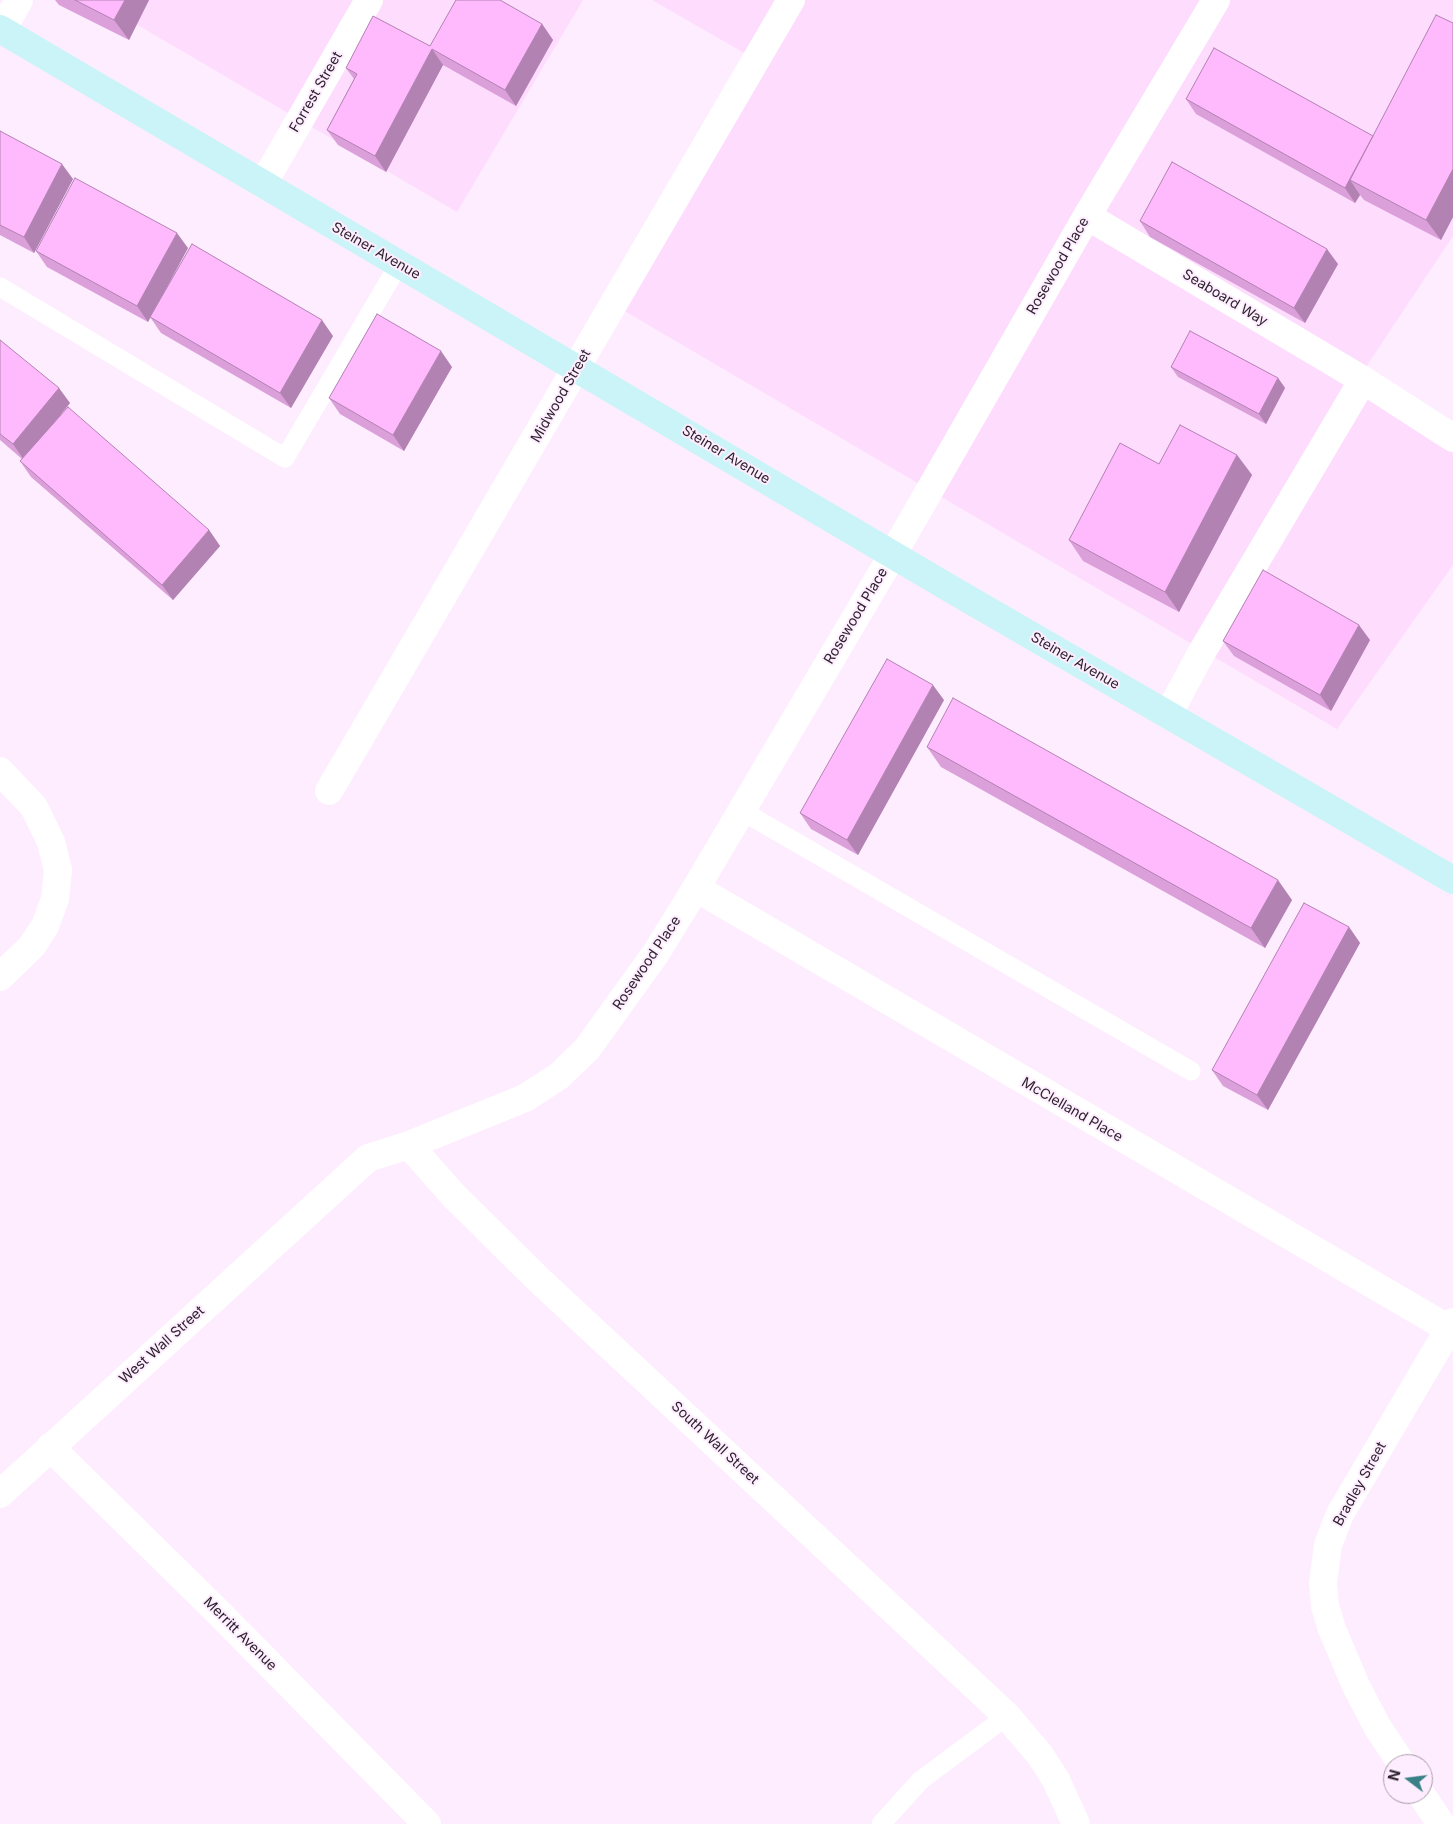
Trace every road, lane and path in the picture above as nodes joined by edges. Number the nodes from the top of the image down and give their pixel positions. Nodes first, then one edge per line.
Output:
1 (19, 0) edge
2 (369, 0) edge
3 (792, 0) edge
4 (1216, 0) edge
5 (1, 29) edge
6 (263, 184) junction
7 (1087, 216) junction
8 (399, 264) junction
9 (0, 287) edge
10 (577, 368) junction
11 (1363, 380) junction
12 (1453, 438) edge
13 (893, 554) junction
14 (1168, 715) junction
15 (0, 771) edge
16 (329, 791) dead end
17 (742, 811) junction
18 (1453, 880) edge
19 (696, 888) junction
20 (0, 977) edge
21 (1191, 1071) dead end
22 (409, 1145) junction
23 (1451, 1326) edge
24 (50, 1447) junction
25 (0, 1494) edge
26 (1007, 1716) junction
27 (1395, 1754) edge
28 (1428, 1804) edge
29 (427, 1824) edge
30 (881, 1824) edge
31 (1076, 1824) edge
32 (1441, 1824) edge

1 - 5 street
2 - 6 street, Forrest Street
3 - 10 street, Midwood Street
4 - 7 street, Rosewood Place
5 - 6 street, Steiner Avenue
6 - 8 street, Steiner Avenue
7 - 11 street, Seaboard Way
7 - 13 street, Rosewood Place
8 - 9 lane
8 - 10 street, Steiner Avenue
10 - 13 street, Steiner Avenue
10 - 16 street, Midwood Street
11 - 12 street, Seaboard Way
11 - 14 street
13 - 14 street, Steiner Avenue
13 - 17 street, Rosewood Place
14 - 18 street, Steiner Avenue
15 - 20 street
17 - 19 street, Rosewood Place
17 - 21 lane
19 - 22 street, Rosewood Place
19 - 23 street, McClelland Place
22 - 24 street, West Wall Street
22 - 26 street, South Wall Street
23 - 27 street, Bradley Street
24 - 25 street, West Wall Street
24 - 29 street, Merritt Avenue
26 - 30 lane
26 - 31 street, South Wall Street
28 - 32 street

